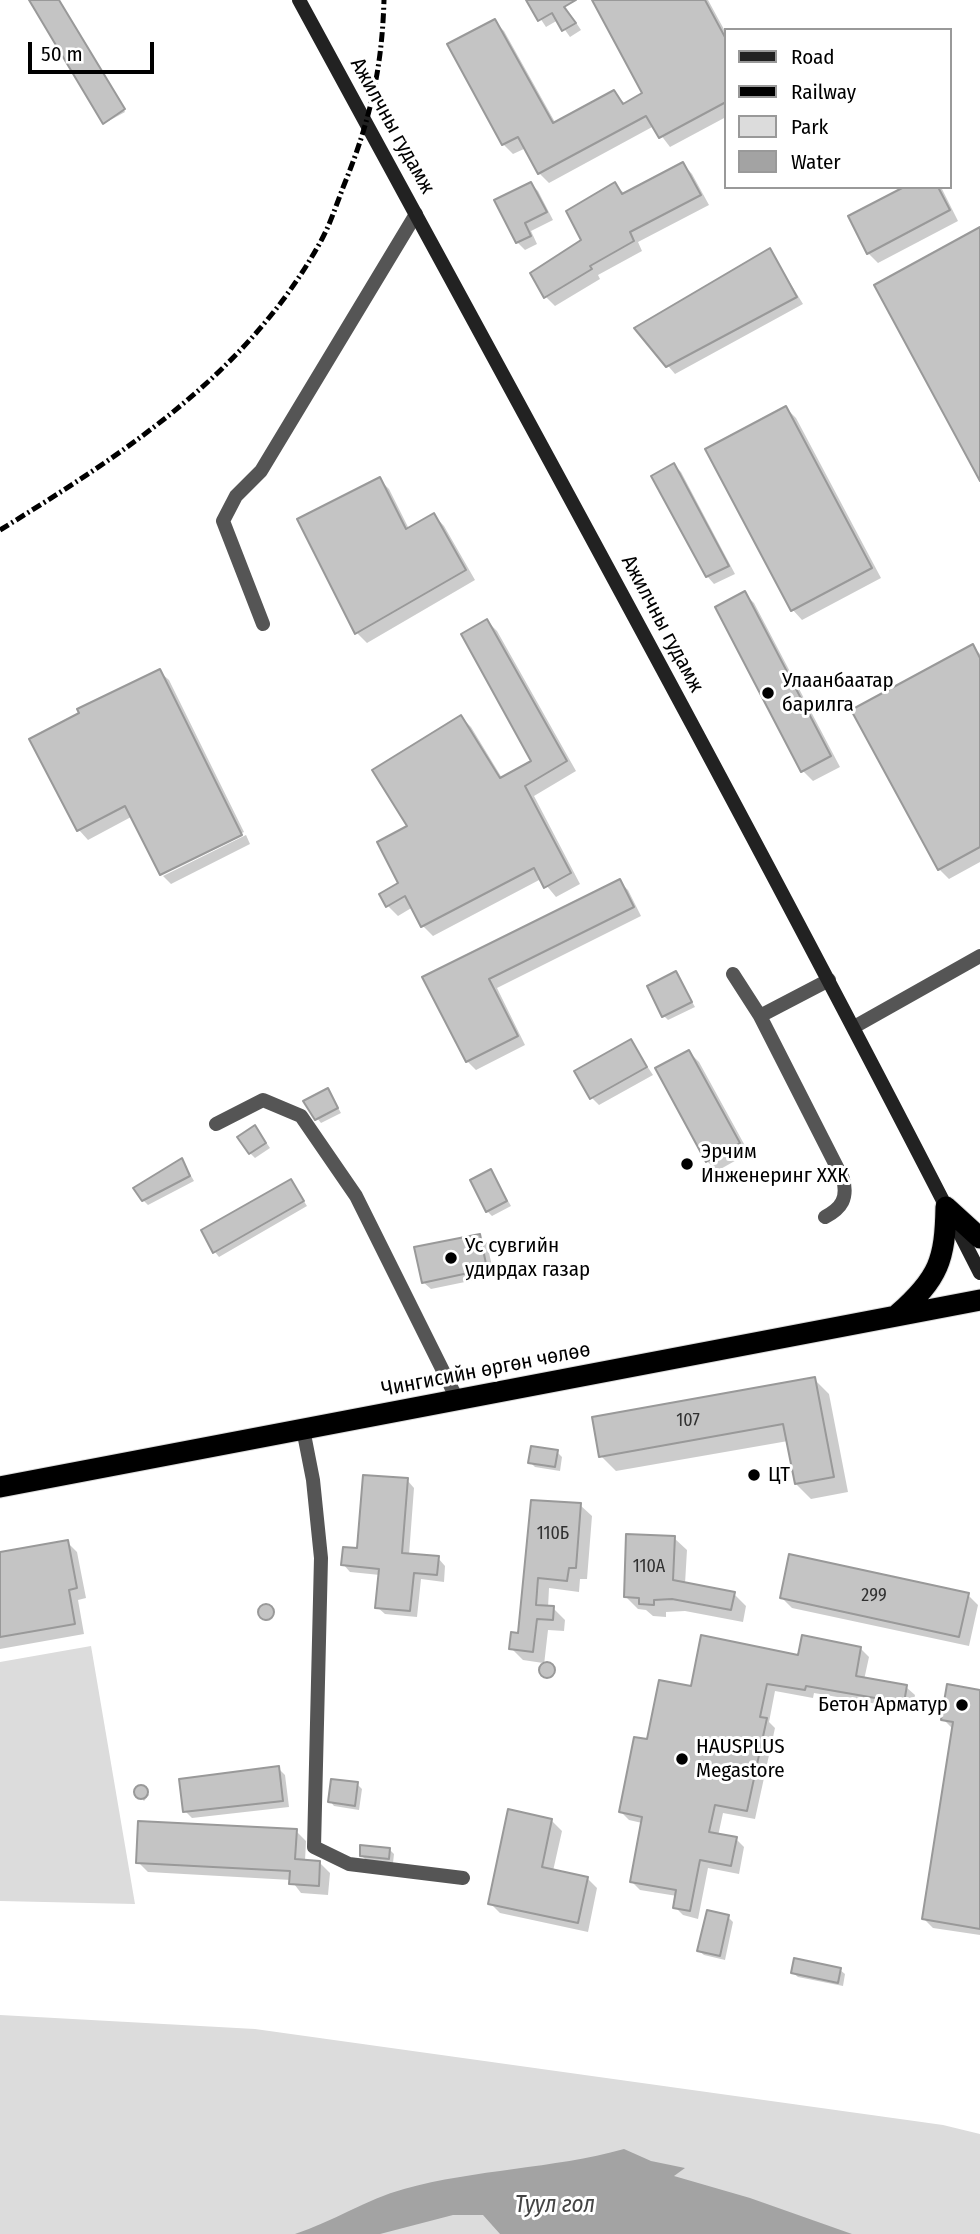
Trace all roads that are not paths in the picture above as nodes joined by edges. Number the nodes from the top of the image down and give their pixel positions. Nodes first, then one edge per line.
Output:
1 (299, 0) edge
2 (416, 214) junction
3 (263, 624) dead end
4 (980, 956) edge
5 (733, 974) dead end
6 (829, 980) junction
7 (760, 1016) junction
8 (854, 1027) junction
9 (216, 1124) dead end
10 (946, 1207) junction
11 (825, 1217) dead end
12 (980, 1238) edge
13 (980, 1273) edge
14 (980, 1300) edge
15 (896, 1316) junction
16 (457, 1401) junction
17 (303, 1429) junction
18 (0, 1487) edge
19 (463, 1878) dead end

1 - 2 main road, Ажилчны гудамж
2 - 3 street
2 - 6 main road, Ажилчны гудамж
4 - 8 street
5 - 7 street
6 - 7 street
6 - 8 main road, Ажилчны гудамж
7 - 11 street
8 - 10 main road, Ажилчны гудамж
9 - 16 street
10 - 12 highway
10 - 13 main road, Ажилчны гудамж
10 - 15 highway
14 - 15 highway, Чингисийн өргөн чөлөө
15 - 16 highway, Чингисийн өргөн чөлөө
16 - 17 highway, Чингисийн өргөн чөлөө
17 - 18 highway, Чингисийн өргөн чөлөө
17 - 19 street

